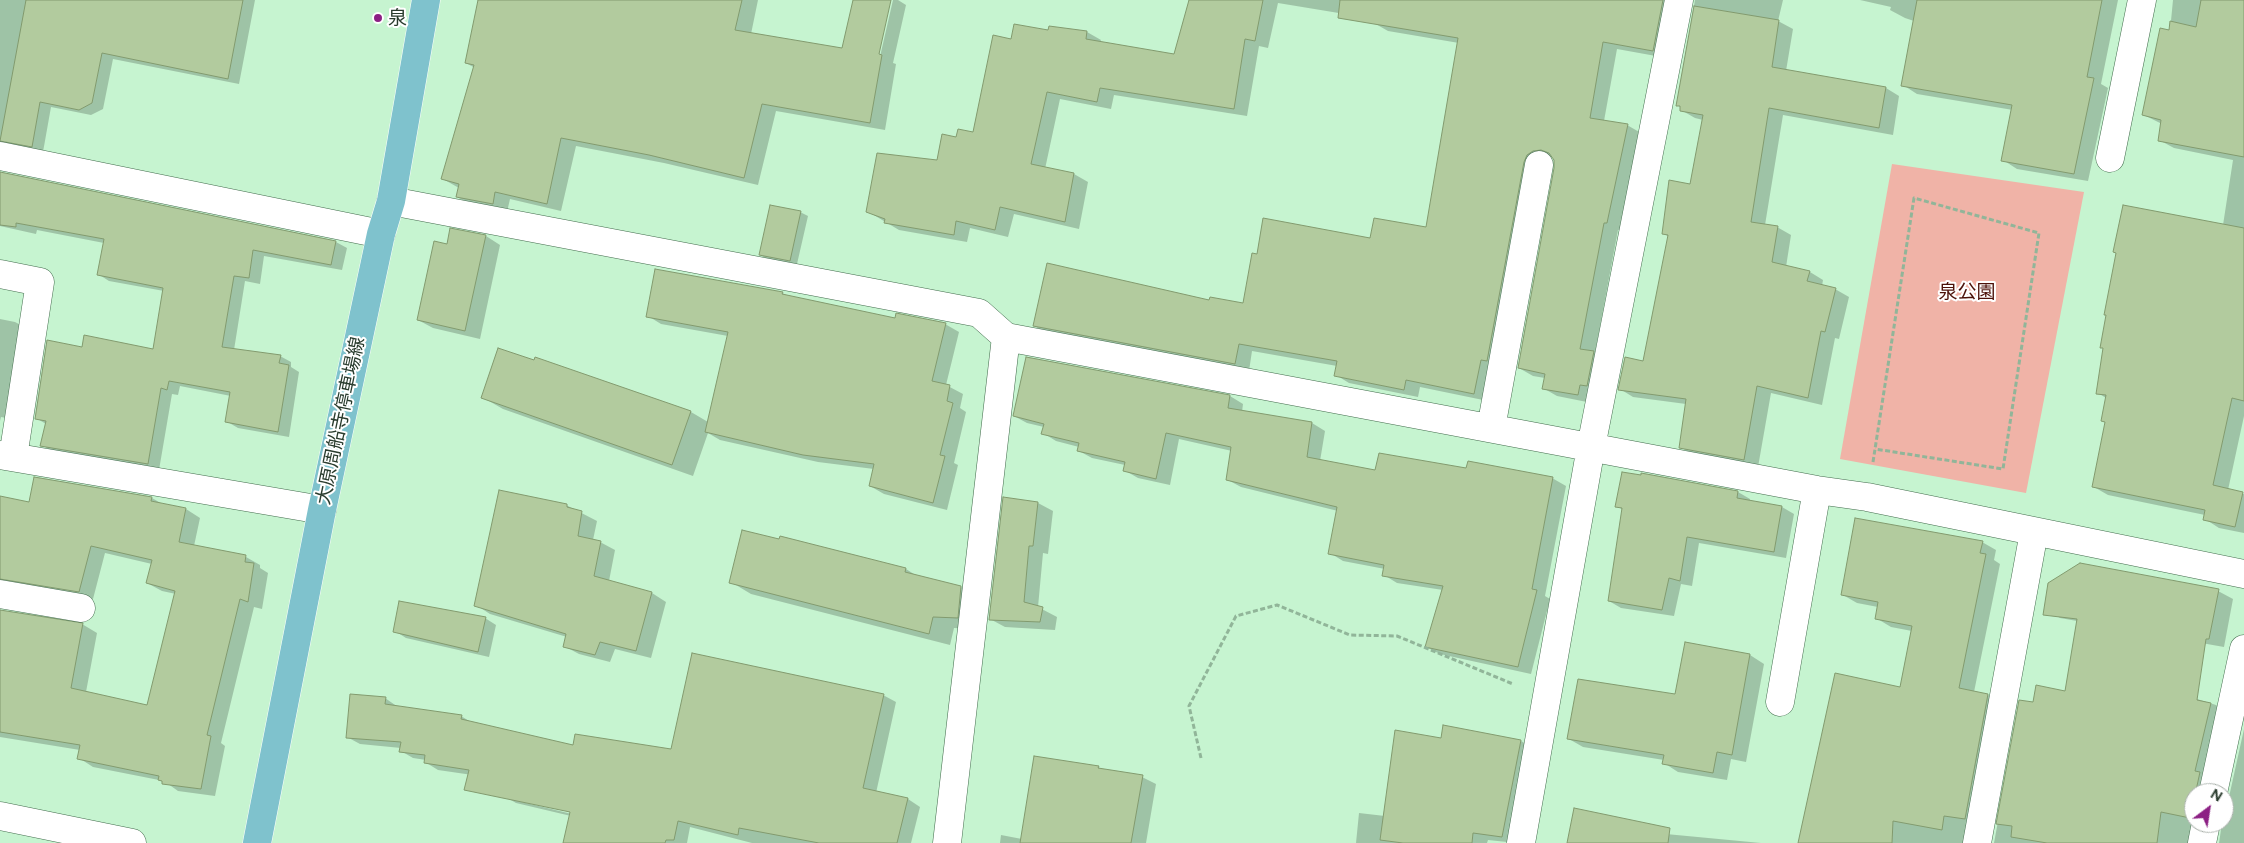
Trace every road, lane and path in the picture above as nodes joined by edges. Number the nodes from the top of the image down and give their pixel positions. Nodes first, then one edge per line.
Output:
1 (426, 0) edge
2 (1679, 0) edge
3 (2142, 0) edge
4 (0, 156) edge
5 (2110, 158) dead end
6 (1540, 165) dead end
7 (391, 201) junction
8 (381, 234) junction
9 (0, 274) edge
10 (1006, 337) junction
11 (1491, 428) junction
12 (1591, 447) junction
13 (1875, 449) junction
14 (6, 456) edge
15 (1817, 490) junction
16 (1867, 497) junction
17 (322, 510) junction
18 (2034, 532) junction
19 (2244, 574) edge
20 (0, 594) edge
21 (81, 608) dead end
22 (2244, 649) edge
23 (1546, 698) junction
24 (1780, 702) dead end
25 (1201, 758) dead end
26 (2215, 783) edge
27 (0, 816) edge
28 (132, 843) edge
29 (257, 843) edge
30 (947, 843) edge
31 (1521, 843) edge
32 (1977, 843) edge

1 - 7 main road, 大原周船寺停車場線
2 - 12 street
3 - 5 street
4 - 8 street
6 - 11 street
7 - 8 main road, 大原周船寺停車場線
7 - 10 street
8 - 17 main road, 大原周船寺停車場線
9 - 14 street
10 - 11 street
10 - 30 street
11 - 12 street
12 - 15 street
12 - 23 street
13 - 13 path
13 - 16 path
14 - 17 street
15 - 16 street
15 - 24 street
16 - 18 street
17 - 29 main road, 大原周船寺停車場線
18 - 19 street
18 - 32 street
20 - 21 street
22 - 26 street
23 - 25 path
23 - 31 street
27 - 28 street

